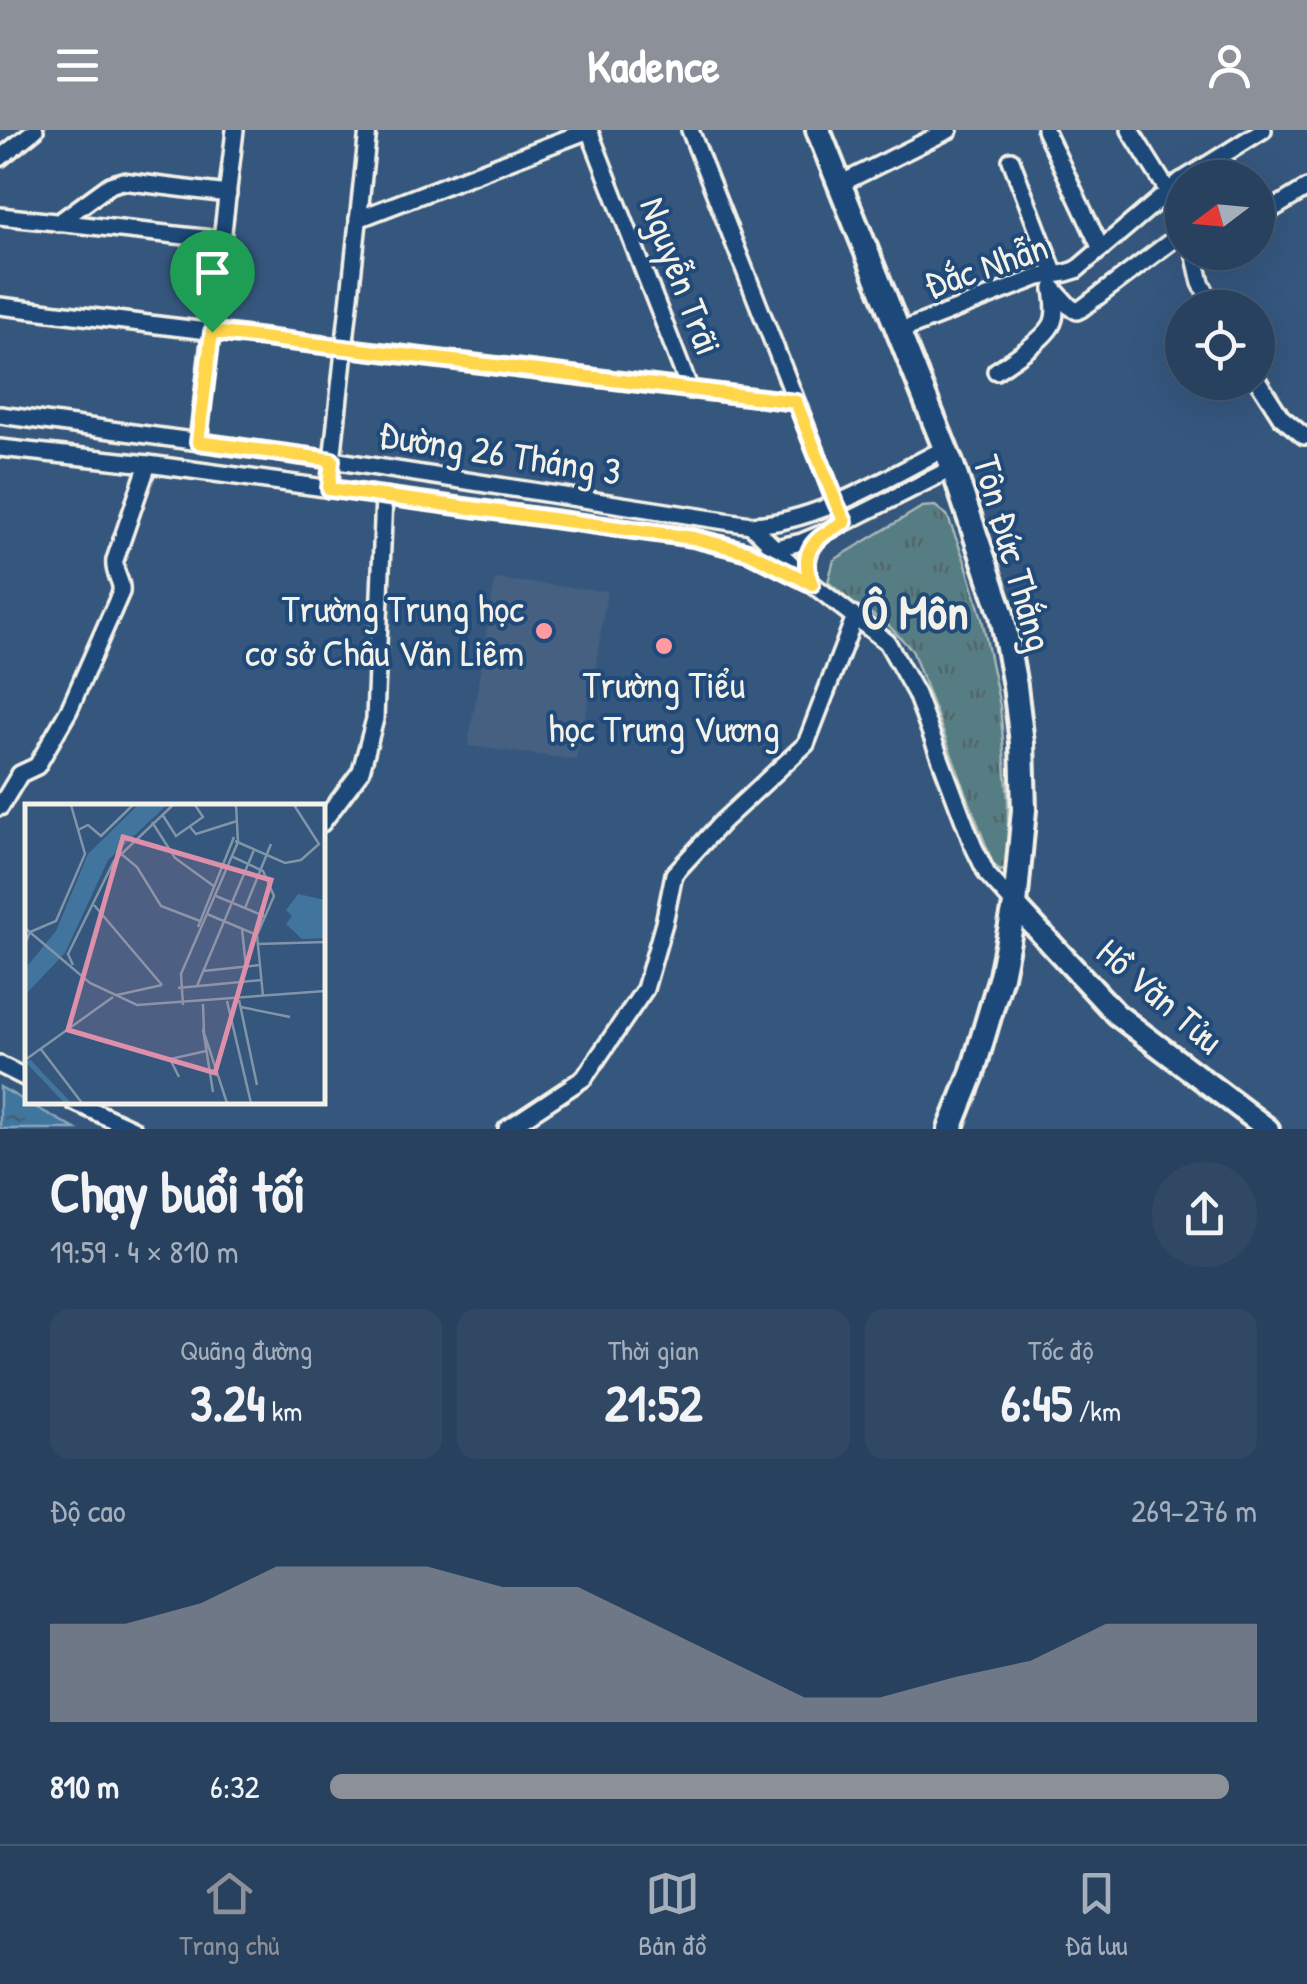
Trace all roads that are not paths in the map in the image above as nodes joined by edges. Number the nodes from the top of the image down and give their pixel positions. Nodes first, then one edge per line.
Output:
1 (35, 130) edge
2 (235, 130) edge
3 (368, 130) edge
4 (589, 130) edge
5 (690, 130) edge
6 (818, 130) edge
7 (949, 130) edge
8 (1045, 130) edge
9 (1130, 130) edge
10 (1264, 130) edge
11 (0, 158) edge
12 (1011, 160) dead end
13 (1217, 160) edge
14 (1165, 169) edge
15 (840, 184) junction
16 (1307, 188) edge
17 (228, 194) junction
18 (1165, 196) edge
19 (1275, 208) edge
20 (0, 216) edge
21 (358, 219) junction
22 (58, 223) junction
23 (222, 240) junction
24 (1165, 246) edge
25 (1101, 249) junction
26 (1053, 280) junction
27 (0, 306) edge
28 (212, 332) junction
29 (900, 332) junction
30 (344, 348) junction
31 (996, 371) dead end
32 (690, 390) junction
33 (1270, 400) edge
34 (796, 402) junction
35 (0, 415) edge
36 (1307, 436) edge
37 (198, 442) junction
38 (0, 448) edge
39 (950, 458) junction
40 (332, 460) junction
41 (148, 464) junction
42 (329, 489) junction
43 (384, 496) junction
44 (836, 503) junction
45 (845, 522) junction
46 (751, 524) junction
47 (826, 532) junction
48 (776, 549) junction
49 (748, 552) junction
50 (812, 584) junction
51 (854, 619) junction
52 (0, 807) edge
53 (325, 819) edge
54 (1015, 904) junction
55 (0, 1066) edge
56 (25, 1078) edge
57 (108, 1109) edge
58 (954, 1119) edge
59 (133, 1129) edge
60 (507, 1129) edge
61 (942, 1129) edge
62 (1268, 1129) edge

1 - 11 street
2 - 17 street
3 - 21 street
4 - 21 street
4 - 32 street, Nguyễn Trãi
5 - 34 street
6 - 15 highway, Tôn Đức Thắng
7 - 15 street
8 - 25 street
9 - 14 street
10 - 13 street, Đắc Nhẫn
12 - 26 street
15 - 29 highway, Tôn Đức Thắng
16 - 19 street
17 - 22 street
17 - 23 street
18 - 25 street, Đắc Nhẫn
20 - 22 street
21 - 30 street
22 - 23 street
23 - 28 street
24 - 26 street
25 - 26 street, Đắc Nhẫn
26 - 29 street, Đắc Nhẫn
26 - 31 street
27 - 28 street
28 - 30 street
28 - 37 street
29 - 39 highway, Tôn Đức Thắng
30 - 32 street
30 - 40 street
32 - 34 street
33 - 36 street
34 - 44 street
35 - 37 street, Đường 26 Tháng 3
37 - 40 street, Đường 26 Tháng 3
38 - 41 street, Đường 26 Tháng 3
39 - 44 street, Đường 26 Tháng 3
39 - 45 street
39 - 54 highway, Tôn Đức Thắng
40 - 42 street
40 - 46 street, Đường 26 Tháng 3
41 - 42 street, Đường 26 Tháng 3
41 - 52 street
42 - 43 street, Đường 26 Tháng 3
43 - 49 street, Đường 26 Tháng 3
43 - 53 street
44 - 45 street
44 - 46 street, Đường 26 Tháng 3
45 - 47 street
46 - 48 street
47 - 48 street
47 - 50 street
48 - 49 street
48 - 50 street
49 - 50 street
50 - 51 street
51 - 54 street
51 - 60 street
54 - 58 highway, Tôn Đức Thắng
54 - 62 main road, Hồ Văn Tửu
55 - 56 street
57 - 59 street
58 - 61 street

